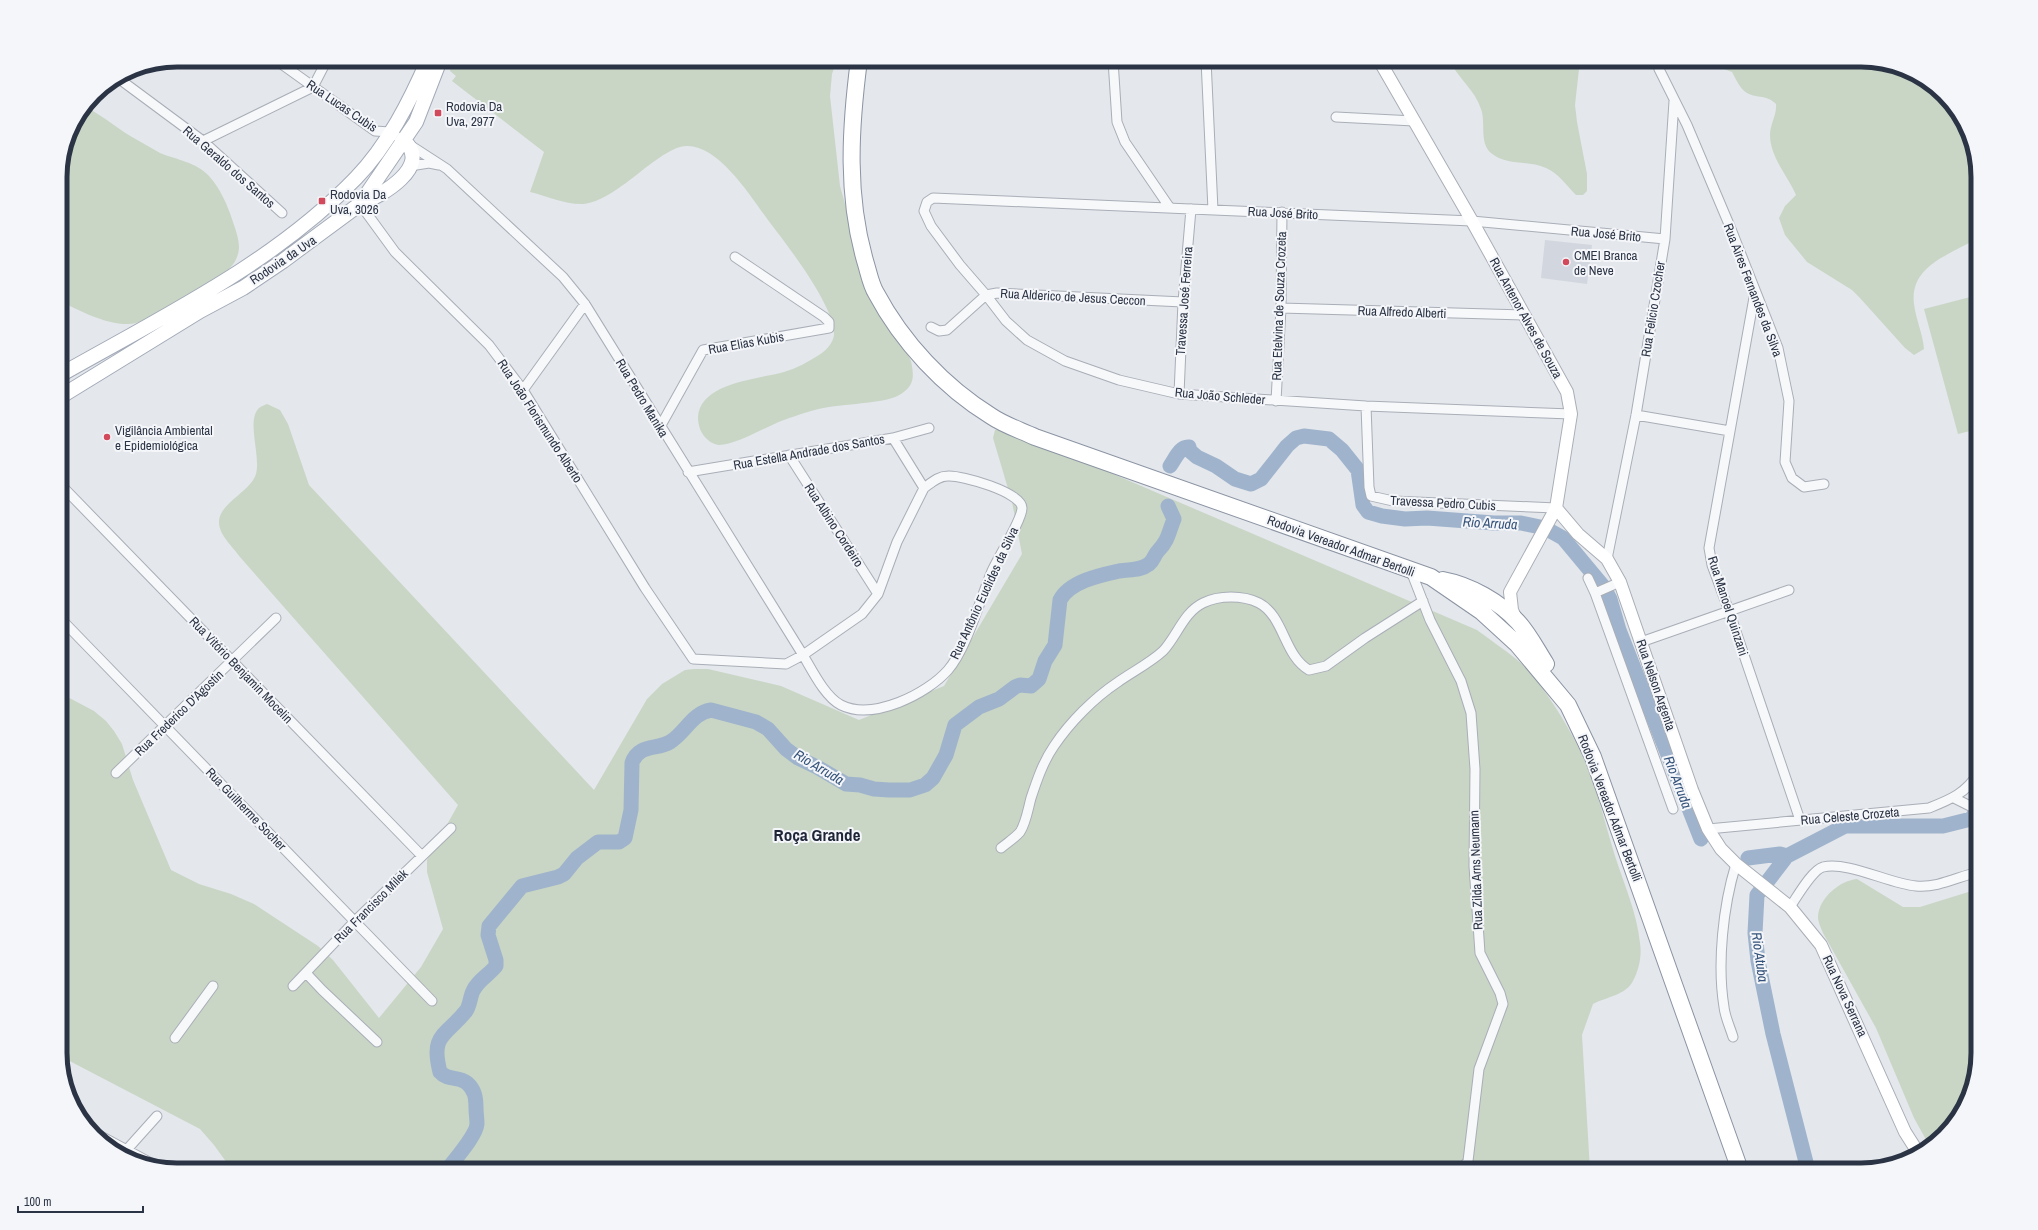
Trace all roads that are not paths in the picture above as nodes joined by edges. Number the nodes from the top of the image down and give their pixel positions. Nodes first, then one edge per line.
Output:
1 (286, 67) edge
2 (323, 67) edge
3 (425, 67) edge
4 (437, 67) edge
5 (858, 67) edge
6 (1113, 67) edge
7 (1206, 67) edge
8 (1383, 67) edge
9 (1659, 67) edge
10 (122, 81) edge
11 (313, 86) junction
12 (1674, 100) junction
13 (1336, 117) dead end
14 (1414, 121) junction
15 (390, 132) junction
16 (203, 141) junction
17 (404, 141) junction
18 (410, 166) junction
19 (447, 169) junction
20 (360, 204) junction
21 (1170, 208) junction
22 (1191, 209) junction
23 (1213, 210) junction
24 (1282, 212) junction
25 (282, 213) dead end
26 (1472, 221) junction
27 (931, 226) joint
28 (1665, 239) junction
29 (735, 257) dead end
30 (1755, 292) junction
31 (986, 295) junction
32 (1183, 302) junction
33 (585, 304) junction
34 (1281, 308) junction
35 (1524, 315) junction
36 (931, 327) dead end
37 (67, 371) edge
38 (523, 390) junction
39 (67, 393) edge
40 (1179, 394) junction
41 (1276, 400) junction
42 (1366, 406) junction
43 (1571, 414) junction
44 (1636, 415) junction
45 (660, 427) junction
46 (929, 428) dead end
47 (1730, 431) junction
48 (894, 438) junction
49 (789, 455) junction
50 (688, 472) junction
51 (1824, 484) dead end
52 (924, 488) junction
53 (67, 491) edge
54 (1556, 508) junction
55 (1607, 559) junction
56 (1411, 571) junction
57 (1431, 578) junction
58 (1588, 578) dead end
59 (1620, 582) junction
60 (1789, 590) dead end
61 (1510, 592) junction
62 (1595, 593) junction
63 (878, 594) junction
64 (1423, 601) junction
65 (1491, 601) junction
66 (1729, 611) junction
67 (276, 618) dead end
68 (1518, 623) junction
69 (67, 625) edge
70 (1641, 642) junction
71 (802, 655) junction
72 (232, 661) junction
73 (1568, 705) junction
74 (165, 726) junction
75 (116, 773) dead end
76 (1971, 784) edge
77 (1954, 798) junction
78 (1971, 806) edge
79 (1673, 809) dead end
80 (1800, 820) junction
81 (451, 828) dead end
82 (1708, 829) junction
83 (1001, 848) dead end
84 (422, 856) junction
85 (1736, 864) junction
86 (1971, 874) edge
87 (1787, 904) junction
88 (354, 921) junction
89 (306, 972) junction
90 (213, 986) dead end
91 (293, 986) dead end
92 (432, 1001) dead end
93 (1733, 1037) dead end
94 (175, 1038) dead end
95 (377, 1042) dead end
96 (157, 1116) dead end
97 (1915, 1148) edge
98 (126, 1150) edge
99 (1467, 1163) edge
100 (1738, 1163) edge

1 - 11 street, Rua Lucas Cubis
2 - 11 street
3 - 15 main road, Rodovia da Uva
4 - 17 main road, Rodovia da Uva
5 - 56 highway, Rodovia Vereador Admar Bertolli
6 - 21 street
7 - 23 street
8 - 14 main road, Rua Antenor Alves de Souza
9 - 12 street, Rua Felicio Czocher
10 - 16 street, Rua Geraldo dos Santos
11 - 15 street, Rua Lucas Cubis
11 - 16 street
12 - 28 street, Rua Felicio Czocher
12 - 30 street, Rua Aires Fernandes da Silva
13 - 14 street
14 - 26 main road, Rua Antenor Alves de Souza
15 - 17 street, Rua Pedro Manika
15 - 37 main road, Rodovia da Uva
16 - 25 street, Rua Geraldo dos Santos
17 - 18 main road
17 - 19 street, Rua Pedro Manika
17 - 20 main road, Rodovia da Uva
18 - 19 street, Rua Pedro Manika
18 - 20 main road
19 - 33 street, Rua Pedro Manika
20 - 38 street, Rua João Florismundo Alberto
20 - 39 main road, Rodovia da Uva
21 - 22 street, Rua José Brito
21 - 27 street, Rua José Brito
22 - 23 street, Rua José Brito
22 - 32 street, Travessa José Ferreira
23 - 24 street, Rua José Brito
24 - 26 street, Rua José Brito
24 - 34 street, Rua Etelvina de Souza Crozeta
26 - 28 street, Rua José Brito
26 - 35 main road, Rua Antenor Alves de Souza
27 - 31 street, Rua João Schleder
28 - 44 street, Rua Felicio Czocher
29 - 45 street, Rua Elias Kubis
30 - 47 street, Rua Manoel Quinzani
30 - 51 street, Rua Aires Fernandes da Silva
31 - 32 street, Rua Alderico de Jesus Ceccon
31 - 36 street, Rua Alderico de Jesus Ceccon
31 - 40 street, Rua João Schleder
32 - 40 street, Travessa José Ferreira
33 - 38 street
33 - 45 street, Rua Pedro Manika
34 - 35 street, Rua Alfredo Alberti
34 - 41 street, Rua Etelvina de Souza Crozeta
35 - 43 main road, Rua Antenor Alves de Souza
38 - 71 street, Rua João Florismundo Alberto
40 - 41 street, Rua João Schleder
41 - 42 street, Rua João Schleder
42 - 43 street, Rua João Schleder
42 - 54 street, Travessa Pedro Cubis
43 - 54 main road, Rua Antenor Alves de Souza
44 - 47 street
44 - 55 street, Rua Felicio Czocher
45 - 50 street, Rua Pedro Manika
46 - 48 street, Rua Estella Andrade dos Santos
47 - 66 street, Rua Manoel Quinzani
48 - 49 street, Rua Estella Andrade dos Santos
48 - 52 street
49 - 50 street, Rua Estella Andrade dos Santos
49 - 63 street, Rua Albino Cordeiro
50 - 71 street, Rua Pedro Manika
52 - 63 street
52 - 71 street, Rua Antônio Euclides da Silva
53 - 72 street, Rua Vitório Benjamin Mocelin
54 - 55 main road, Rua Nelson Argenta
54 - 61 main road, Rua Antenor Alves de Souza
55 - 59 main road, Rua Nelson Argenta
56 - 57 highway, Rodovia Vereador Admar Bertolli
56 - 64 street, Rua Zilda Arns Neumann
57 - 65 highway
57 - 73 highway, Rodovia Vereador Admar Bertolli
58 - 62 street, Rua Nelson Argenta
59 - 62 street
59 - 70 main road, Rua Nelson Argenta
60 - 66 street
61 - 65 main road
61 - 68 main road
62 - 79 street, Rua Nelson Argenta
63 - 71 street
64 - 83 street
64 - 99 street, Rua Zilda Arns Neumann
65 - 68 highway
66 - 70 street
66 - 80 street, Rua Manoel Quinzani
67 - 72 street, Rua Frederico D'Agostin
68 - 73 highway
69 - 74 street, Rua Guilherme Socher
70 - 82 main road, Rua Nelson Argenta
72 - 74 street, Rua Frederico D'Agostin
72 - 84 street, Rua Vitório Benjamin Mocelin
73 - 100 highway, Rodovia Vereador Admar Bertolli
74 - 75 street, Rua Frederico D'Agostin
74 - 88 street, Rua Guilherme Socher
76 - 77 street, Rua Celeste Crozeta
77 - 78 street
77 - 80 street, Rua Celeste Crozeta
80 - 82 street, Rua Celeste Crozeta
81 - 84 street, Rua Francisco Milek
82 - 85 main road, Rua Nelson Argenta
84 - 88 street, Rua Francisco Milek
85 - 87 main road, Rua Nova Serrana
85 - 93 street
86 - 87 street
87 - 97 main road, Rua Nova Serrana
88 - 89 street, Rua Francisco Milek
88 - 92 street, Rua Guilherme Socher
89 - 91 street, Rua Francisco Milek
89 - 95 street
90 - 94 street
96 - 98 street

